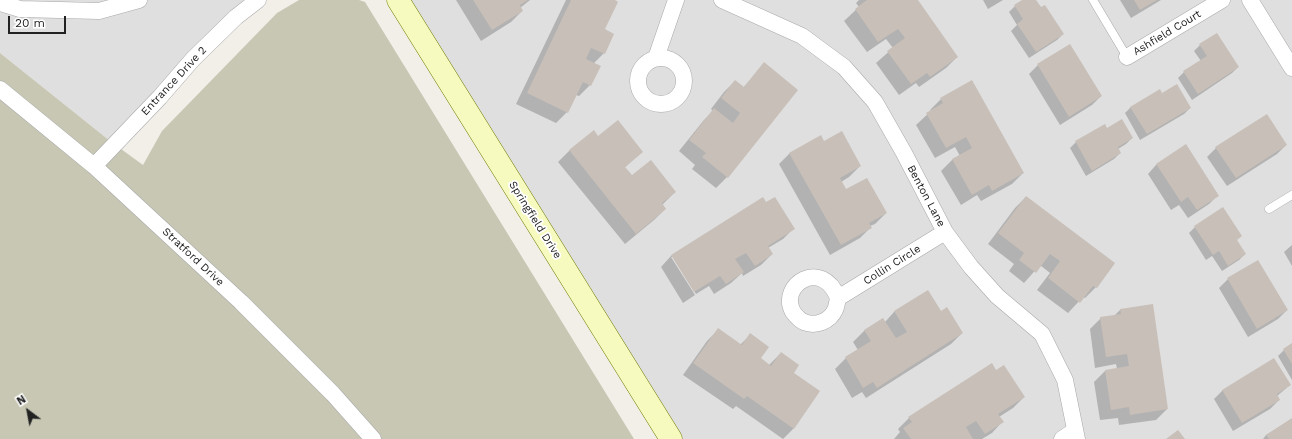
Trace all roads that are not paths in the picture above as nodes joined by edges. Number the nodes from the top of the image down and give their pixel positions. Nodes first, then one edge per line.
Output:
1 (139, 0) edge
2 (258, 0) edge
3 (398, 0) edge
4 (676, 0) edge
5 (722, 0) edge
6 (1094, 0) edge
7 (1222, 0) edge
8 (1250, 0) edge
9 (0, 3) edge
10 (1127, 57) joint
11 (656, 58) dead end
12 (1292, 68) edge
13 (0, 89) edge
14 (94, 166) junction
15 (1292, 194) edge
16 (1270, 209) dead end
17 (946, 232) junction
18 (838, 298) dead end
19 (1071, 436) edge
20 (373, 439) edge
21 (671, 439) edge

1 - 9 street
2 - 14 street, Entrance Drive 2
3 - 21 street, Springfield Drive
4 - 11 street
5 - 17 street, Benton Lane
6 - 10 lane, Ashfield Court
7 - 10 street, Ashfield Court
8 - 12 street
13 - 14 street, Stratford Drive
14 - 20 street, Stratford Drive
15 - 16 lane
17 - 18 street, Collin Circle
17 - 19 street, Benton Lane

